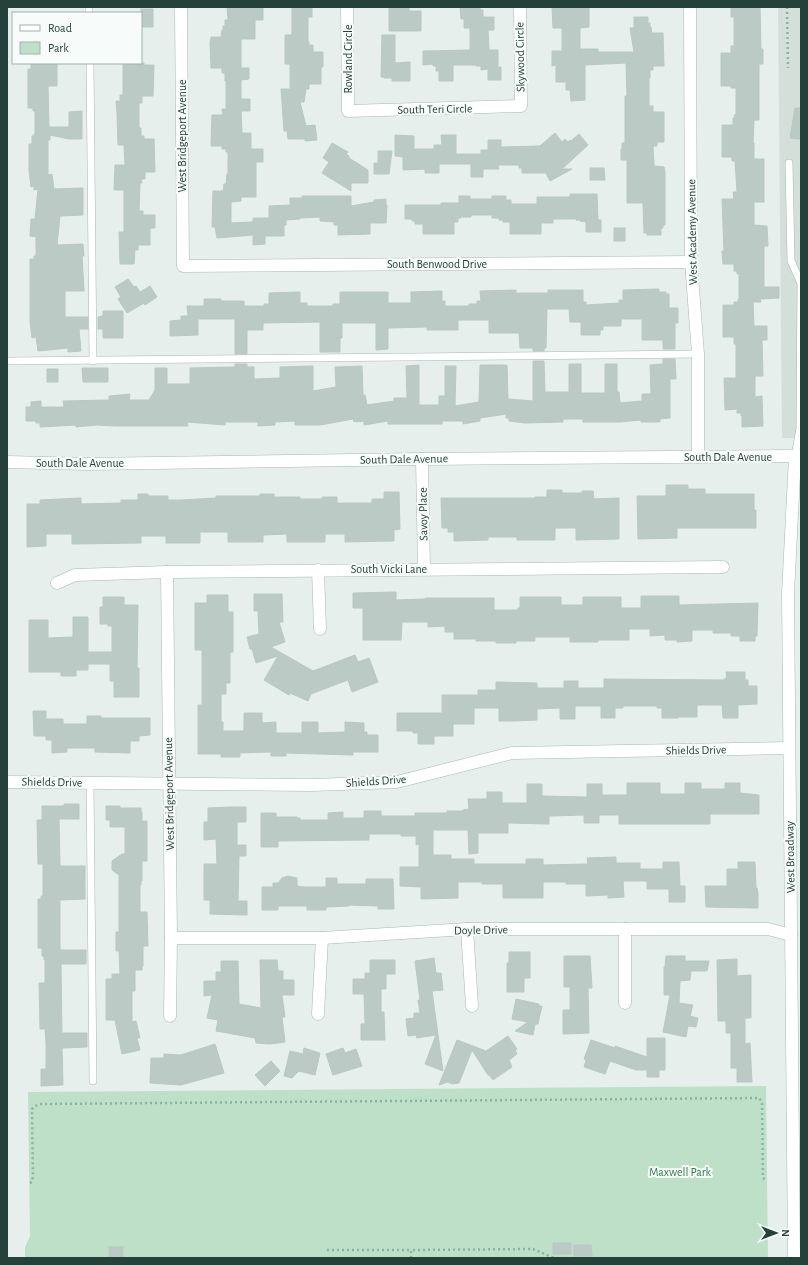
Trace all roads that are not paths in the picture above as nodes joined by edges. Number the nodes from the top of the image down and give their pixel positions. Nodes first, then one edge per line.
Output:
1 (181, 7) edge
2 (348, 7) edge
3 (520, 7) edge
4 (690, 7) edge
5 (90, 64) edge
6 (521, 106) joint
7 (348, 111) joint
8 (789, 163) dead end
9 (691, 262) junction
10 (183, 266) joint
11 (801, 281) edge
12 (698, 354) junction
13 (7, 361) edge
14 (93, 361) junction
15 (801, 410) edge
16 (798, 456) edge
17 (698, 457) junction
18 (422, 459) junction
19 (7, 462) edge
20 (723, 567) dead end
21 (424, 569) junction
22 (318, 570) junction
23 (167, 572) junction
24 (57, 584) dead end
25 (320, 629) dead end
26 (789, 748) junction
27 (7, 782) edge
28 (90, 783) junction
29 (168, 784) junction
30 (467, 929) junction
31 (625, 929) junction
32 (791, 935) junction
33 (171, 938) junction
34 (322, 938) junction
35 (625, 1003) dead end
36 (472, 1006) dead end
37 (796, 1008) edge
38 (318, 1014) dead end
39 (170, 1016) dead end
40 (93, 1081) dead end
41 (794, 1258) edge

1 - 10 street, West Bridgeport Avenue
2 - 7 street, Rowland Circle
3 - 6 street, Skywood Circle
4 - 9 street, West Academy Avenue
5 - 14 lane
6 - 7 street, South Teri Circle
8 - 11 lane
9 - 10 street, South Benwood Drive
9 - 12 street, West Academy Avenue
11 - 15 lane
12 - 14 lane
12 - 17 street, West Academy Avenue
13 - 14 lane
15 - 16 lane
16 - 17 street, South Dale Avenue
16 - 26 street, West Broadway
17 - 18 street, South Dale Avenue
18 - 19 street, South Dale Avenue
18 - 21 street, Savoy Place
20 - 21 street, South Vicki Lane
21 - 22 street, South Vicki Lane
22 - 23 street, South Vicki Lane
22 - 25 street
23 - 24 street, South Vicki Lane
23 - 29 street, West Bridgeport Avenue
26 - 29 street, Shields Drive
26 - 32 street, West Broadway
27 - 28 street, Shields Drive
28 - 29 street, Shields Drive
28 - 40 lane
29 - 33 street, West Bridgeport Avenue
30 - 31 street, Doyle Drive
30 - 34 street, Doyle Drive
30 - 36 street
31 - 32 street, Doyle Drive
31 - 35 street
32 - 37 street, West Broadway
33 - 34 street, Doyle Drive
33 - 39 street, West Bridgeport Avenue
34 - 38 street
37 - 41 street, West Broadway

